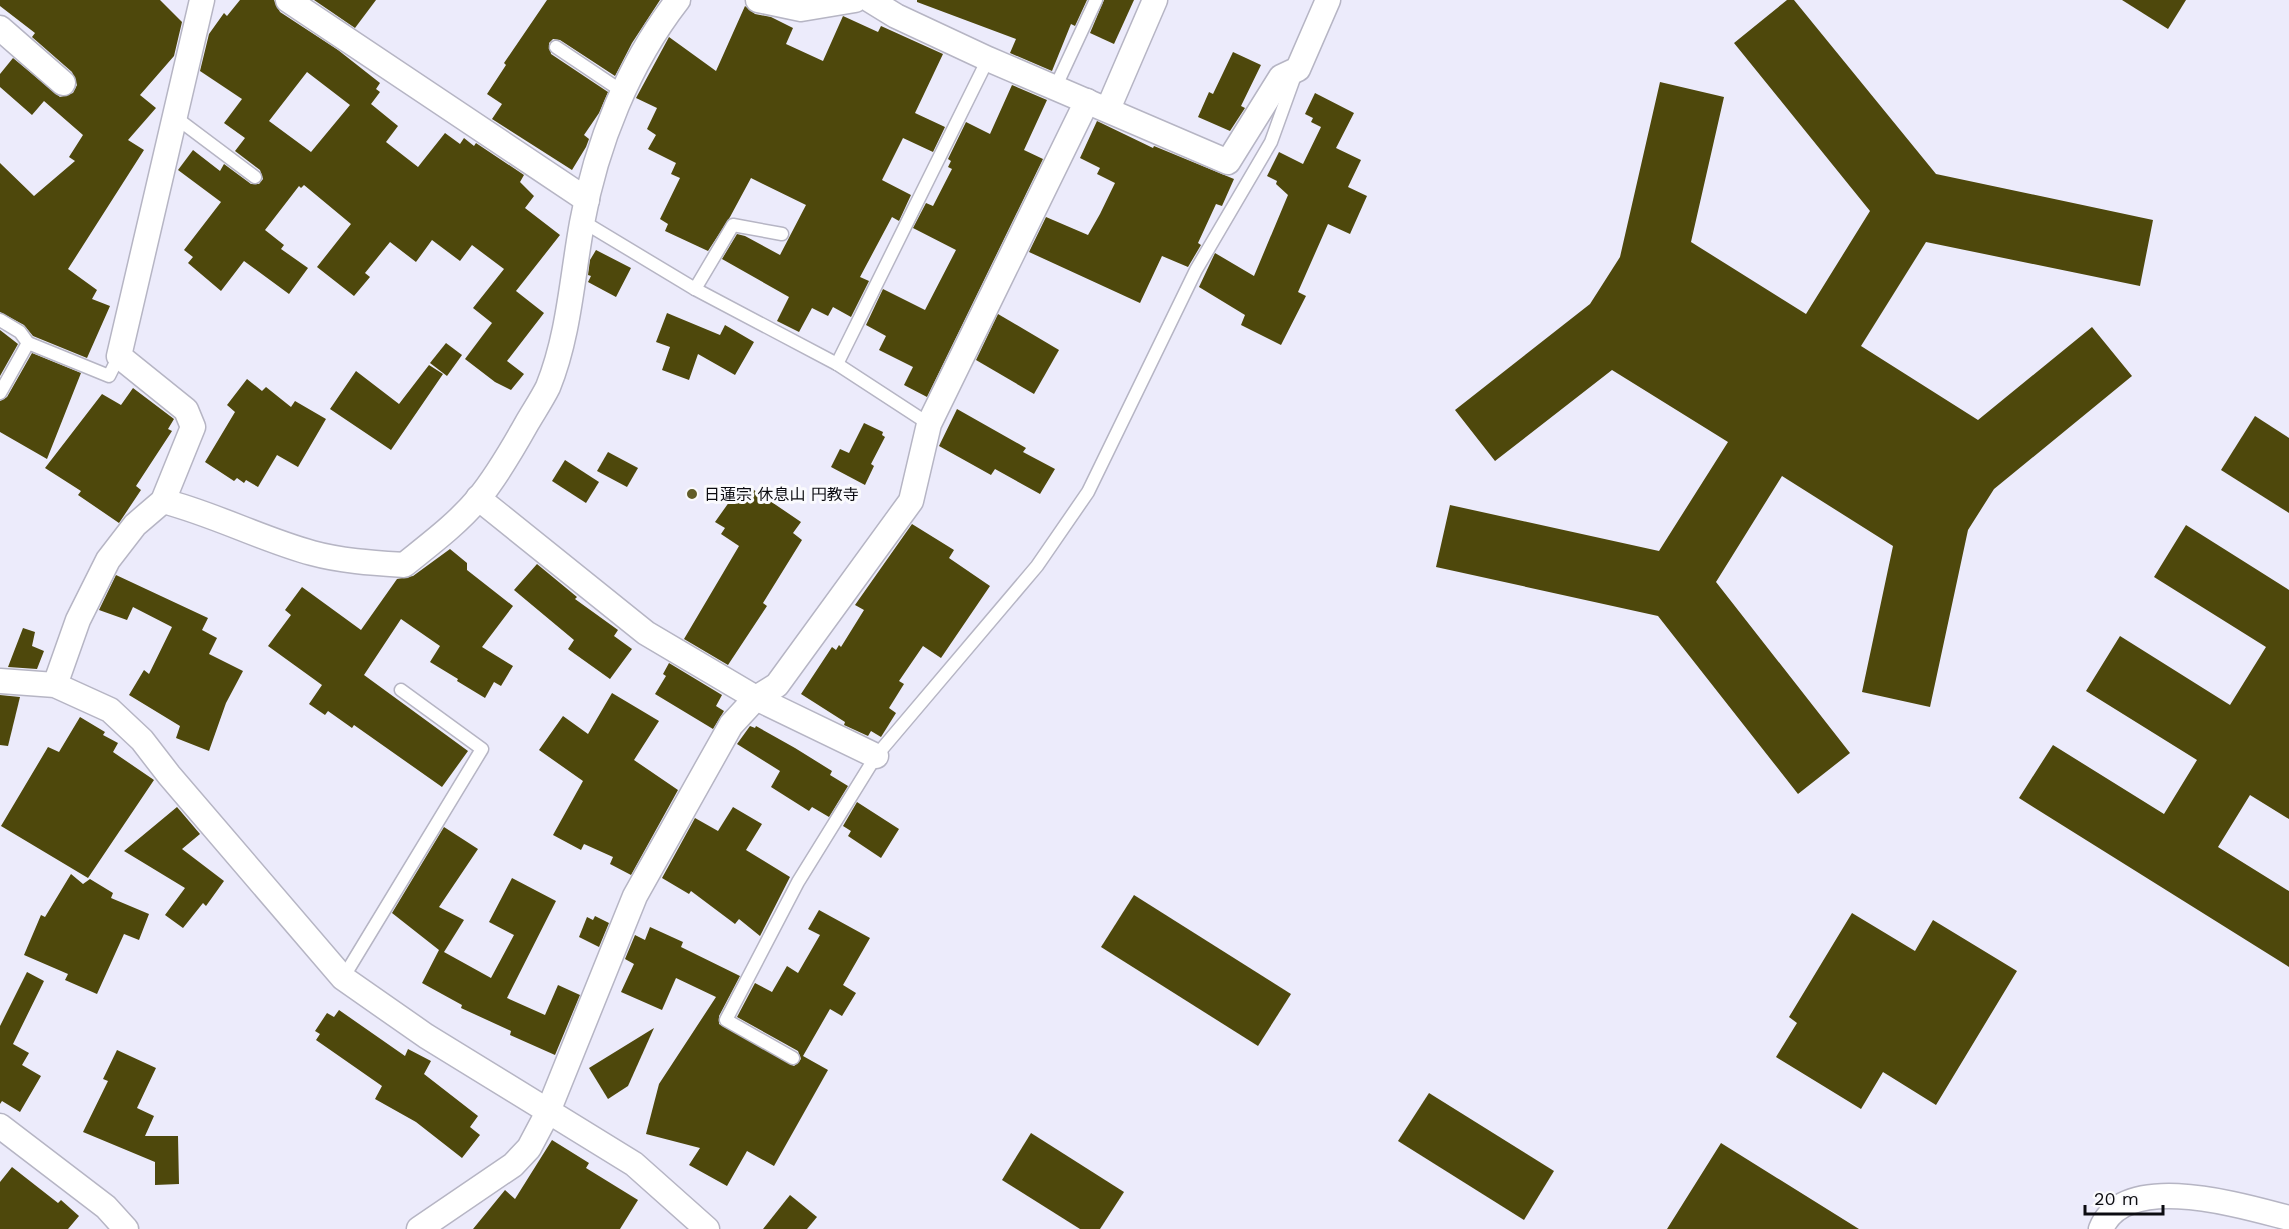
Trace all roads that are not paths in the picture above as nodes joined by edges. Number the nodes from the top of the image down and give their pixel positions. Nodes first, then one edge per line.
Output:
1 (201, 0) edge
2 (288, 0) edge
3 (678, 0) edge
4 (758, 0) edge
5 (855, 0) edge
6 (870, 0) edge
7 (1096, 0) edge
8 (1155, 0) edge
9 (1328, 0) edge
10 (0, 28) edge
11 (556, 47) dead end
12 (988, 58) junction
13 (1298, 69) junction
14 (63, 82) dead end
15 (1056, 86) junction
16 (623, 93) junction
17 (1097, 105) junction
18 (175, 117) junction
19 (255, 177) dead end
20 (584, 211) junction
21 (782, 234) dead end
22 (694, 289) junction
23 (0, 320) edge
24 (28, 343) junction
25 (119, 356) junction
26 (837, 364) junction
27 (0, 393) edge
28 (929, 424) junction
29 (478, 498) junction
30 (163, 501) junction
31 (0, 681) edge
32 (55, 685) junction
33 (401, 690) dead end
34 (756, 698) junction
35 (876, 756) junction
36 (343, 978) junction
37 (794, 1059) dead end
38 (547, 1113) junction
39 (0, 1126) edge
40 (2289, 1218) edge
41 (2258, 1220) edge
42 (126, 1229) edge
43 (419, 1229) edge
44 (707, 1229) edge
45 (2101, 1229) edge

1 - 18 street
2 - 20 street
3 - 16 street
4 - 5 street
6 - 12 street
7 - 15 lane
8 - 17 street
9 - 13 street
10 - 14 street
11 - 16 lane
12 - 15 street
12 - 26 lane
13 - 17 street
13 - 35 lane
15 - 17 street
16 - 20 street
17 - 28 street
18 - 19 lane
18 - 25 street
20 - 22 lane
20 - 29 street
21 - 22 lane
22 - 26 lane
23 - 24 lane
24 - 25 lane
24 - 27 lane
25 - 30 street
26 - 28 lane
28 - 34 street
29 - 30 street
29 - 34 street
30 - 32 street
31 - 32 street
32 - 36 street
33 - 36 lane
34 - 35 street
34 - 38 street
35 - 37 lane
36 - 38 street
38 - 43 street
38 - 44 street
39 - 42 street
40 - 41 street
41 - 45 street

